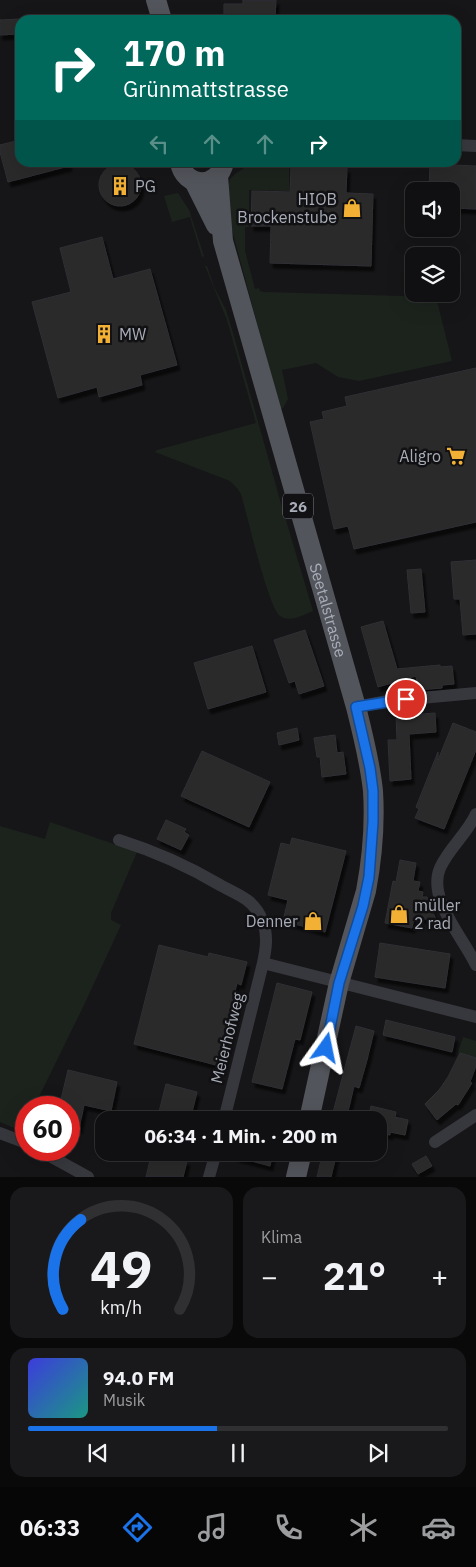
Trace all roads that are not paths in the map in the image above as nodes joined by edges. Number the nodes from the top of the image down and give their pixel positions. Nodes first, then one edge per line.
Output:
1 (156, 0) edge
2 (160, 15) edge
3 (461, 145) edge
4 (476, 146) edge
5 (182, 167) edge
6 (225, 168) edge
7 (194, 182) junction
8 (223, 241) junction
9 (476, 693) edge
10 (356, 707) junction
11 (476, 814) edge
12 (119, 840) dead end
13 (263, 963) junction
14 (476, 965) edge
15 (339, 983) junction
16 (476, 1017) edge
17 (226, 1111) edge
18 (311, 1111) edge
19 (474, 1120) edge
20 (0, 1133) edge
21 (15, 1139) edge
22 (435, 1142) dead end
23 (59, 1161) edge
24 (213, 1161) edge
25 (300, 1161) edge
26 (88, 1177) edge
27 (209, 1177) edge
28 (296, 1177) edge

1 - 2 main road
3 - 4 street
5 - 7 main road, Seetalstrasse
6 - 7 main road
6 - 8 main road, Seetalstrasse / 26
7 - 8 main road, Seetalstrasse / 26
8 - 10 main road, Seetalstrasse / 26
9 - 10 street
10 - 15 main road, Seetalstrasse / 26
11 - 14 street
12 - 13 street
13 - 15 street
13 - 17 street, Meierhofweg
15 - 16 street
15 - 18 main road, Seetalstrasse / 26
19 - 22 street
20 - 21 street
23 - 26 street
24 - 27 street
25 - 28 main road

